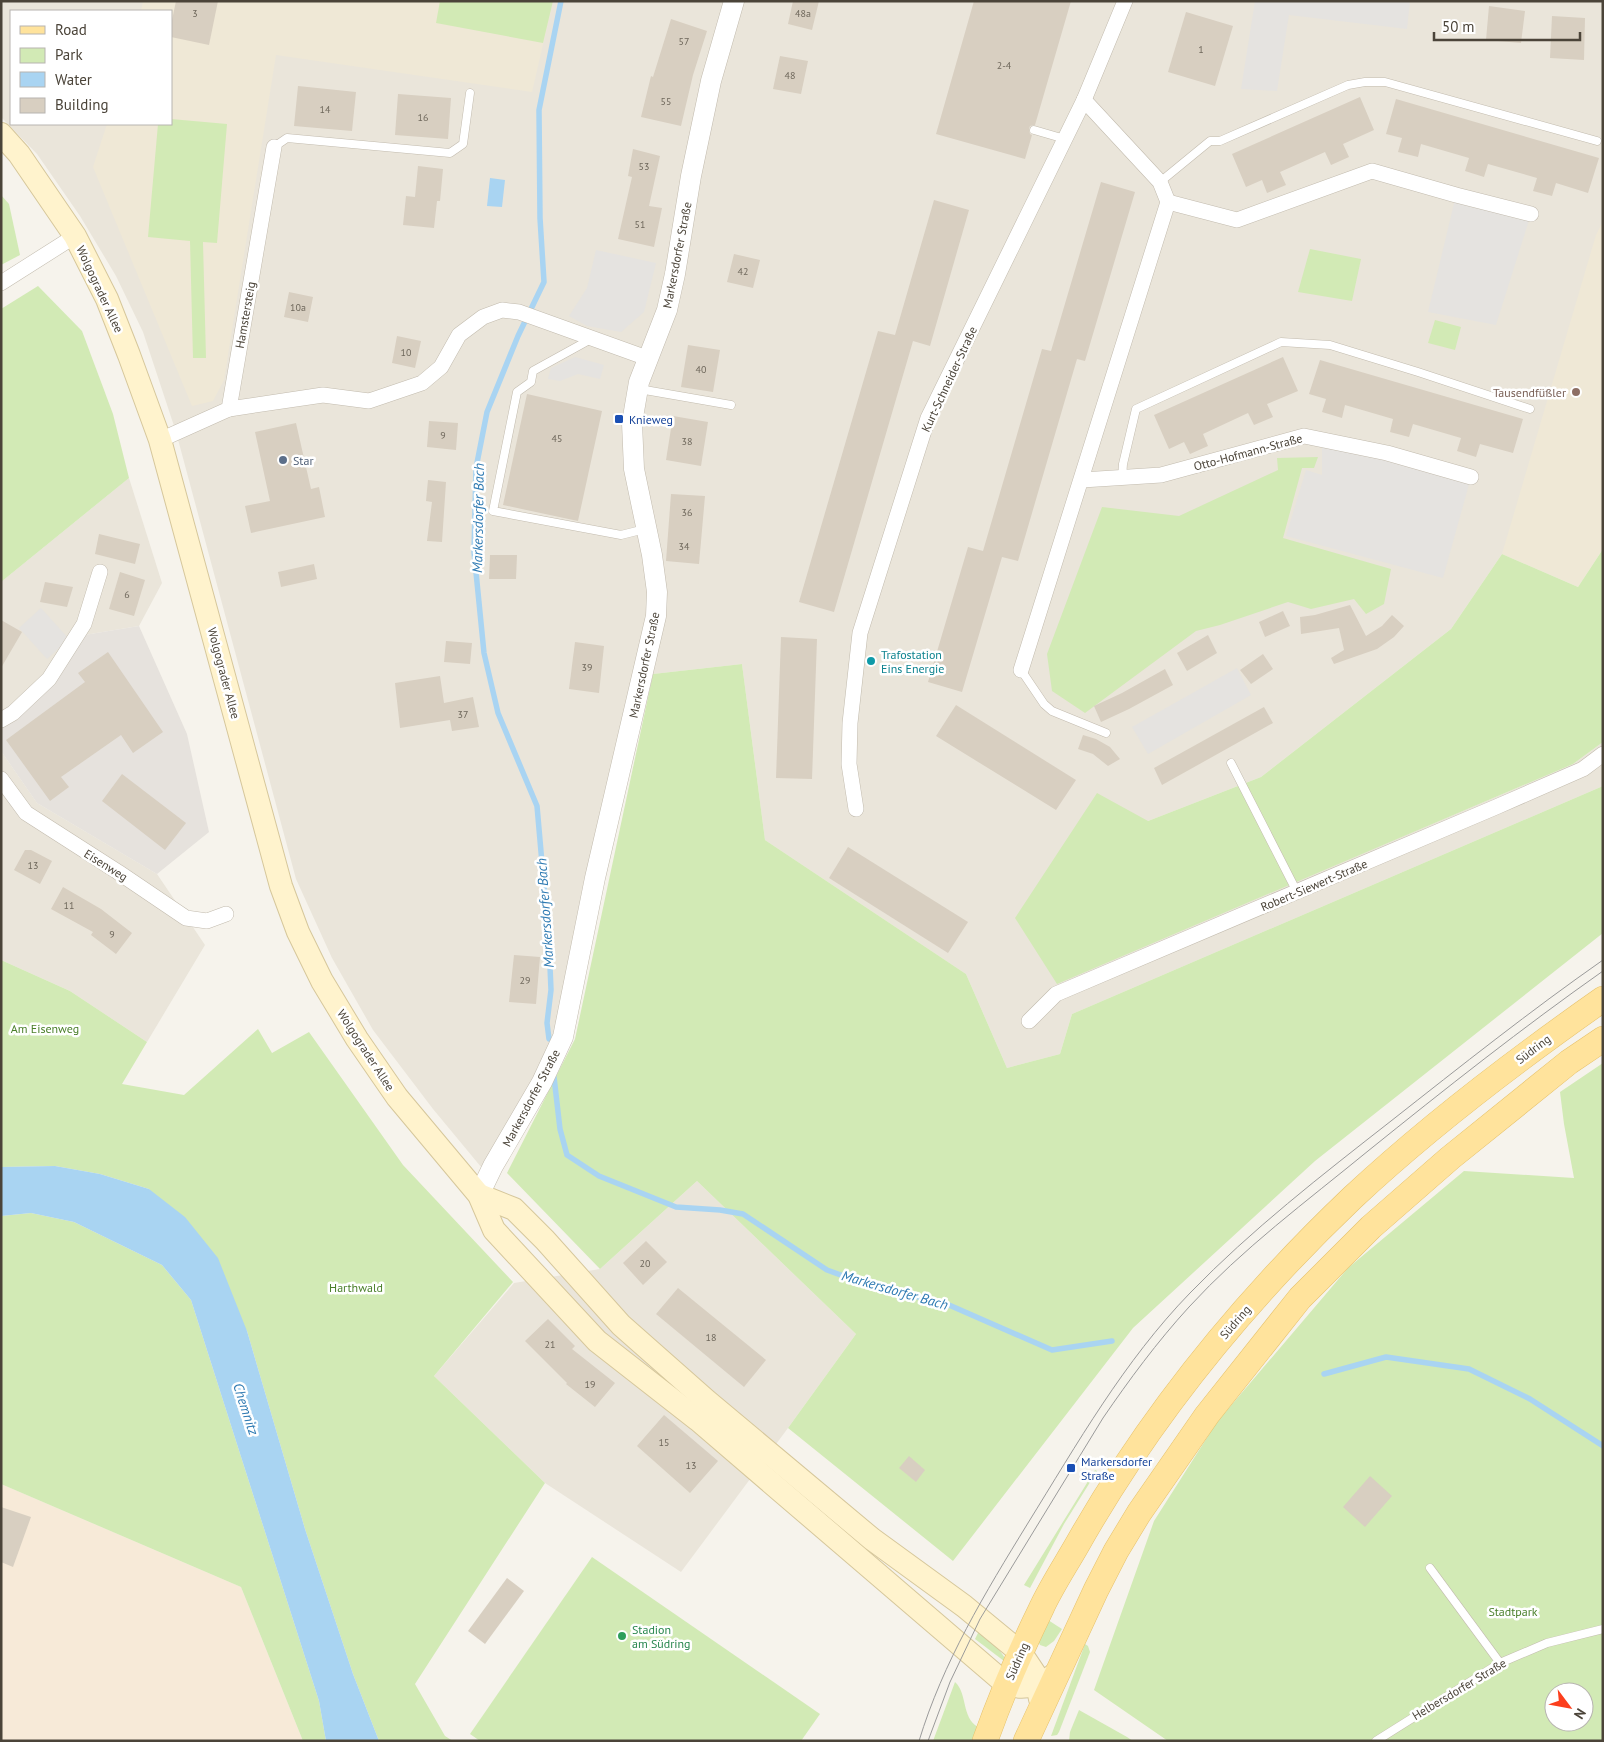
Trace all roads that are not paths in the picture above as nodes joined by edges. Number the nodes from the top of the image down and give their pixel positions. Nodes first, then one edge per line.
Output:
1 (734, 1) edge
2 (1125, 1) edge
3 (470, 93) dead end
4 (1084, 100) junction
5 (1034, 130) dead end
6 (1, 134) edge
7 (1065, 138) junction
8 (1597, 141) dead end
9 (274, 146) joint
10 (1160, 182) junction
11 (1168, 202) junction
12 (1531, 214) dead end
13 (75, 236) junction
14 (1, 283) edge
15 (593, 338) junction
16 (648, 358) junction
17 (638, 389) junction
18 (731, 406) dead end
19 (230, 409) junction
20 (1530, 409) dead end
21 (160, 440) junction
22 (1471, 477) dead end
23 (1122, 478) junction
24 (1082, 480) junction
25 (646, 529) junction
26 (100, 572) dead end
27 (1021, 670) joint
28 (1, 720) edge
29 (1106, 733) dead end
30 (1603, 754) edge
31 (1231, 763) dead end
32 (1, 779) edge
33 (856, 809) dead end
34 (1297, 892) junction
35 (226, 914) dead end
36 (1603, 999) edge
37 (1030, 1021) dead end
38 (1603, 1039) edge
39 (479, 1195) junction
40 (1430, 1568) dead end
41 (1603, 1629) edge
42 (1021, 1653) junction
43 (1500, 1663) junction
44 (1007, 1685) junction
45 (1045, 1688) junction
46 (985, 1741) edge
47 (1026, 1741) edge
48 (1376, 1741) edge

1 - 16 street, Markersdorfer Straße
2 - 4 street, Kurt-Schneider-Straße
3 - 9 lane
4 - 7 street, Kurt-Schneider-Straße
4 - 10 street
5 - 7 lane
6 - 13 main road, Wolgograder Allee
7 - 33 street, Kurt-Schneider-Straße
8 - 10 lane
9 - 19 street, Hamstersteig
10 - 11 street
11 - 12 street
11 - 24 street
13 - 14 street
13 - 21 main road, Wolgograder Allee
15 - 16 street
15 - 19 street
15 - 25 lane
16 - 17 street, Markersdorfer Straße
17 - 18 lane
17 - 25 street, Markersdorfer Straße
19 - 21 street
20 - 23 lane
21 - 39 main road, Wolgograder Allee
22 - 23 street, Otto-Hofmann-Straße
23 - 24 street, Otto-Hofmann-Straße
24 - 27 street
25 - 39 street, Markersdorfer Straße
26 - 28 street
27 - 29 lane
30 - 34 street, Robert-Siewert-Straße
31 - 34 lane
32 - 35 street, Eisenweg
34 - 37 street, Robert-Siewert-Straße
36 - 42 main road, Südring
38 - 45 main road
39 - 42 main road
39 - 44 main road
40 - 43 lane
41 - 43 lane, Helbersdorfer Straße
42 - 44 main road, Südring
42 - 45 main road
43 - 48 lane, Helbersdorfer Straße
44 - 45 main road
44 - 46 main road, Südring
45 - 47 main road

